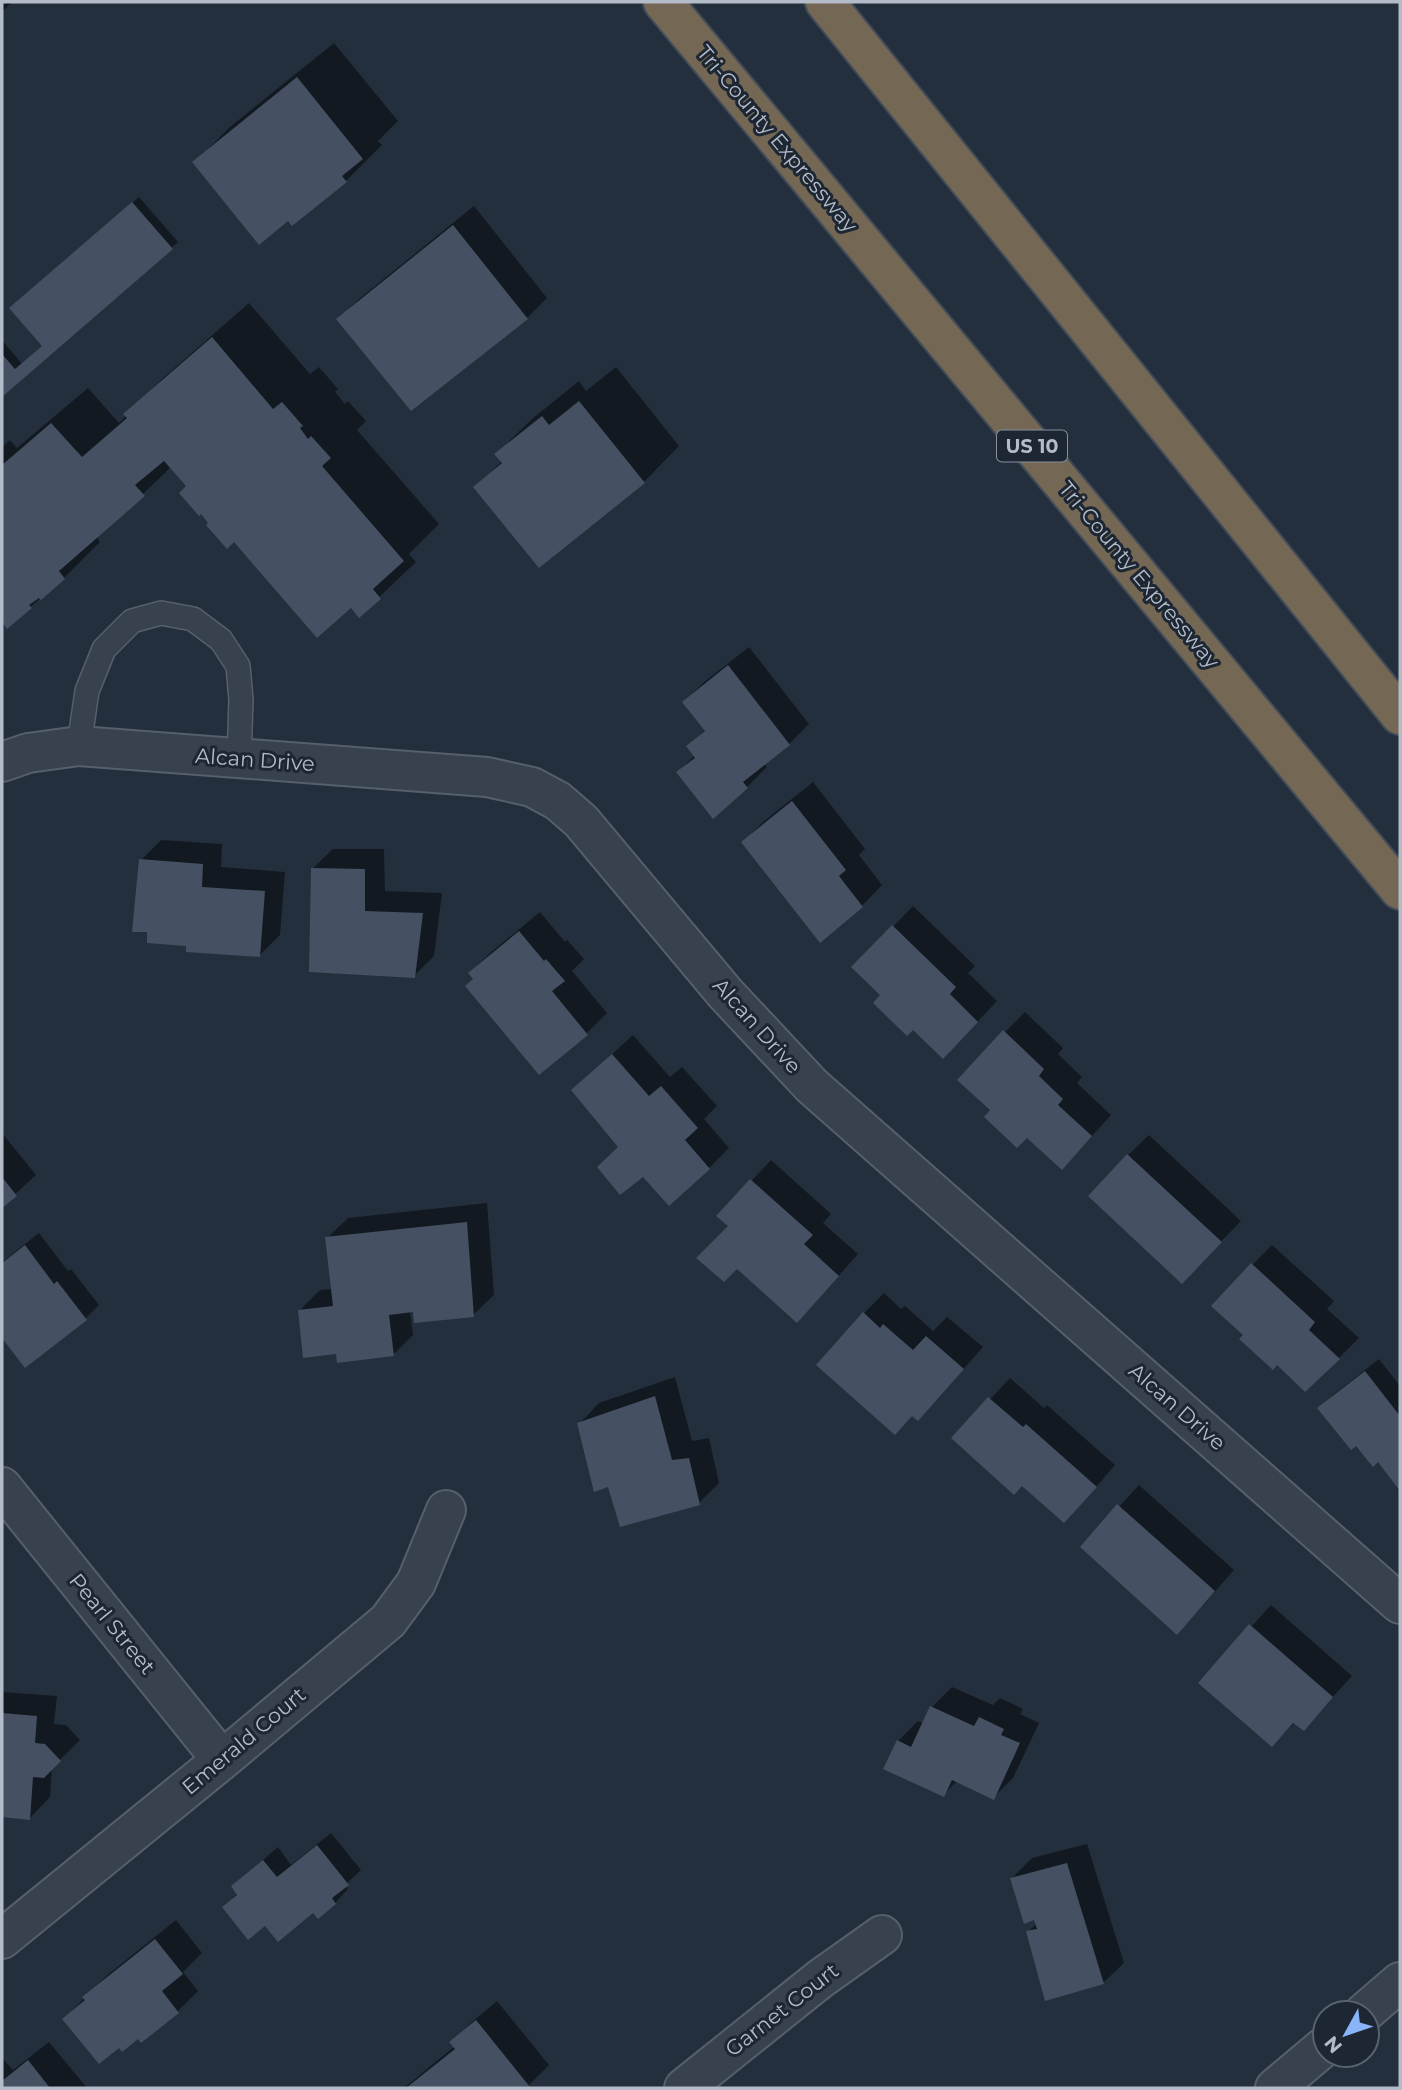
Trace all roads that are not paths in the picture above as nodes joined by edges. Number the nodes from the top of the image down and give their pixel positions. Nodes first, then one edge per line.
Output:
1 (663, 2) edge
2 (825, 2) edge
3 (1400, 715) edge
4 (79, 746) junction
5 (239, 758) junction
6 (2, 762) edge
7 (1400, 890) edge
8 (2, 1487) edge
9 (446, 1510) dead end
10 (1400, 1604) edge
11 (222, 1760) junction
12 (882, 1935) dead end
13 (2, 1939) edge
14 (1400, 1982) edge
15 (1380, 1999) edge
16 (1311, 2058) edge
17 (684, 2088) edge
18 (1275, 2088) edge

1 - 7 highway, Tri-County Expressway / US 10
2 - 3 highway
4 - 5 street, Alcan Drive
4 - 5 lane
4 - 6 street, Alcan Drive
5 - 10 street, Alcan Drive
8 - 11 street, Pearl Street
9 - 11 street, Emerald Court
11 - 13 street, Emerald Court
12 - 17 street, Garnet Court
14 - 15 street
16 - 18 street

